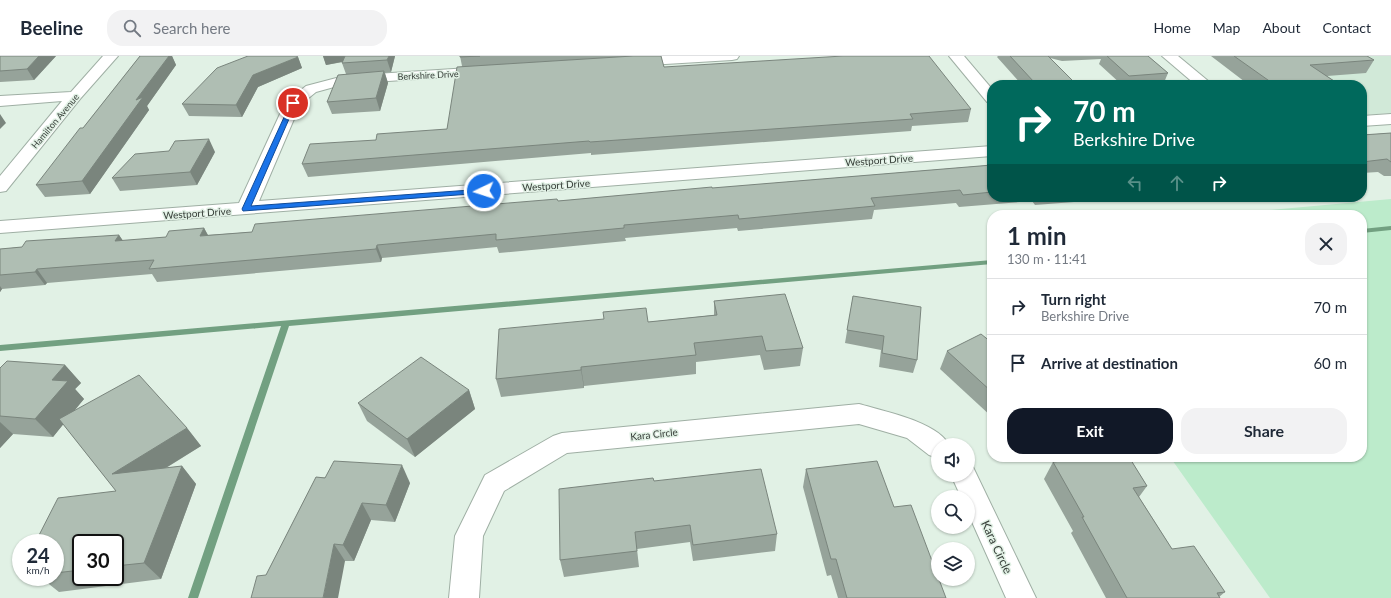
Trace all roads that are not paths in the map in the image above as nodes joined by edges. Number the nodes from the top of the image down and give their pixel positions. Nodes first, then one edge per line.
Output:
1 (111, 56) edge
2 (732, 56) edge
3 (956, 56) edge
4 (1169, 56) edge
5 (621, 63) edge
6 (502, 70) edge
7 (1199, 80) edge
8 (987, 94) edge
9 (75, 96) junction
10 (0, 101) edge
11 (1391, 119) edge
12 (1367, 121) edge
13 (987, 151) edge
14 (0, 187) edge
15 (246, 209) junction
16 (0, 227) edge
17 (931, 443) edge
18 (967, 482) edge
19 (464, 598) edge
20 (1021, 598) edge

1 - 9 street, Hamilton Avenue
2 - 5 street
3 - 8 street
4 - 7 street
6 - 15 street, Berkshire Drive
9 - 10 street
9 - 14 street, Hamilton Avenue
11 - 12 street
13 - 15 street, Westport Drive
15 - 16 street, Westport Drive
17 - 19 street, Kara Circle
18 - 20 street, Kara Circle

